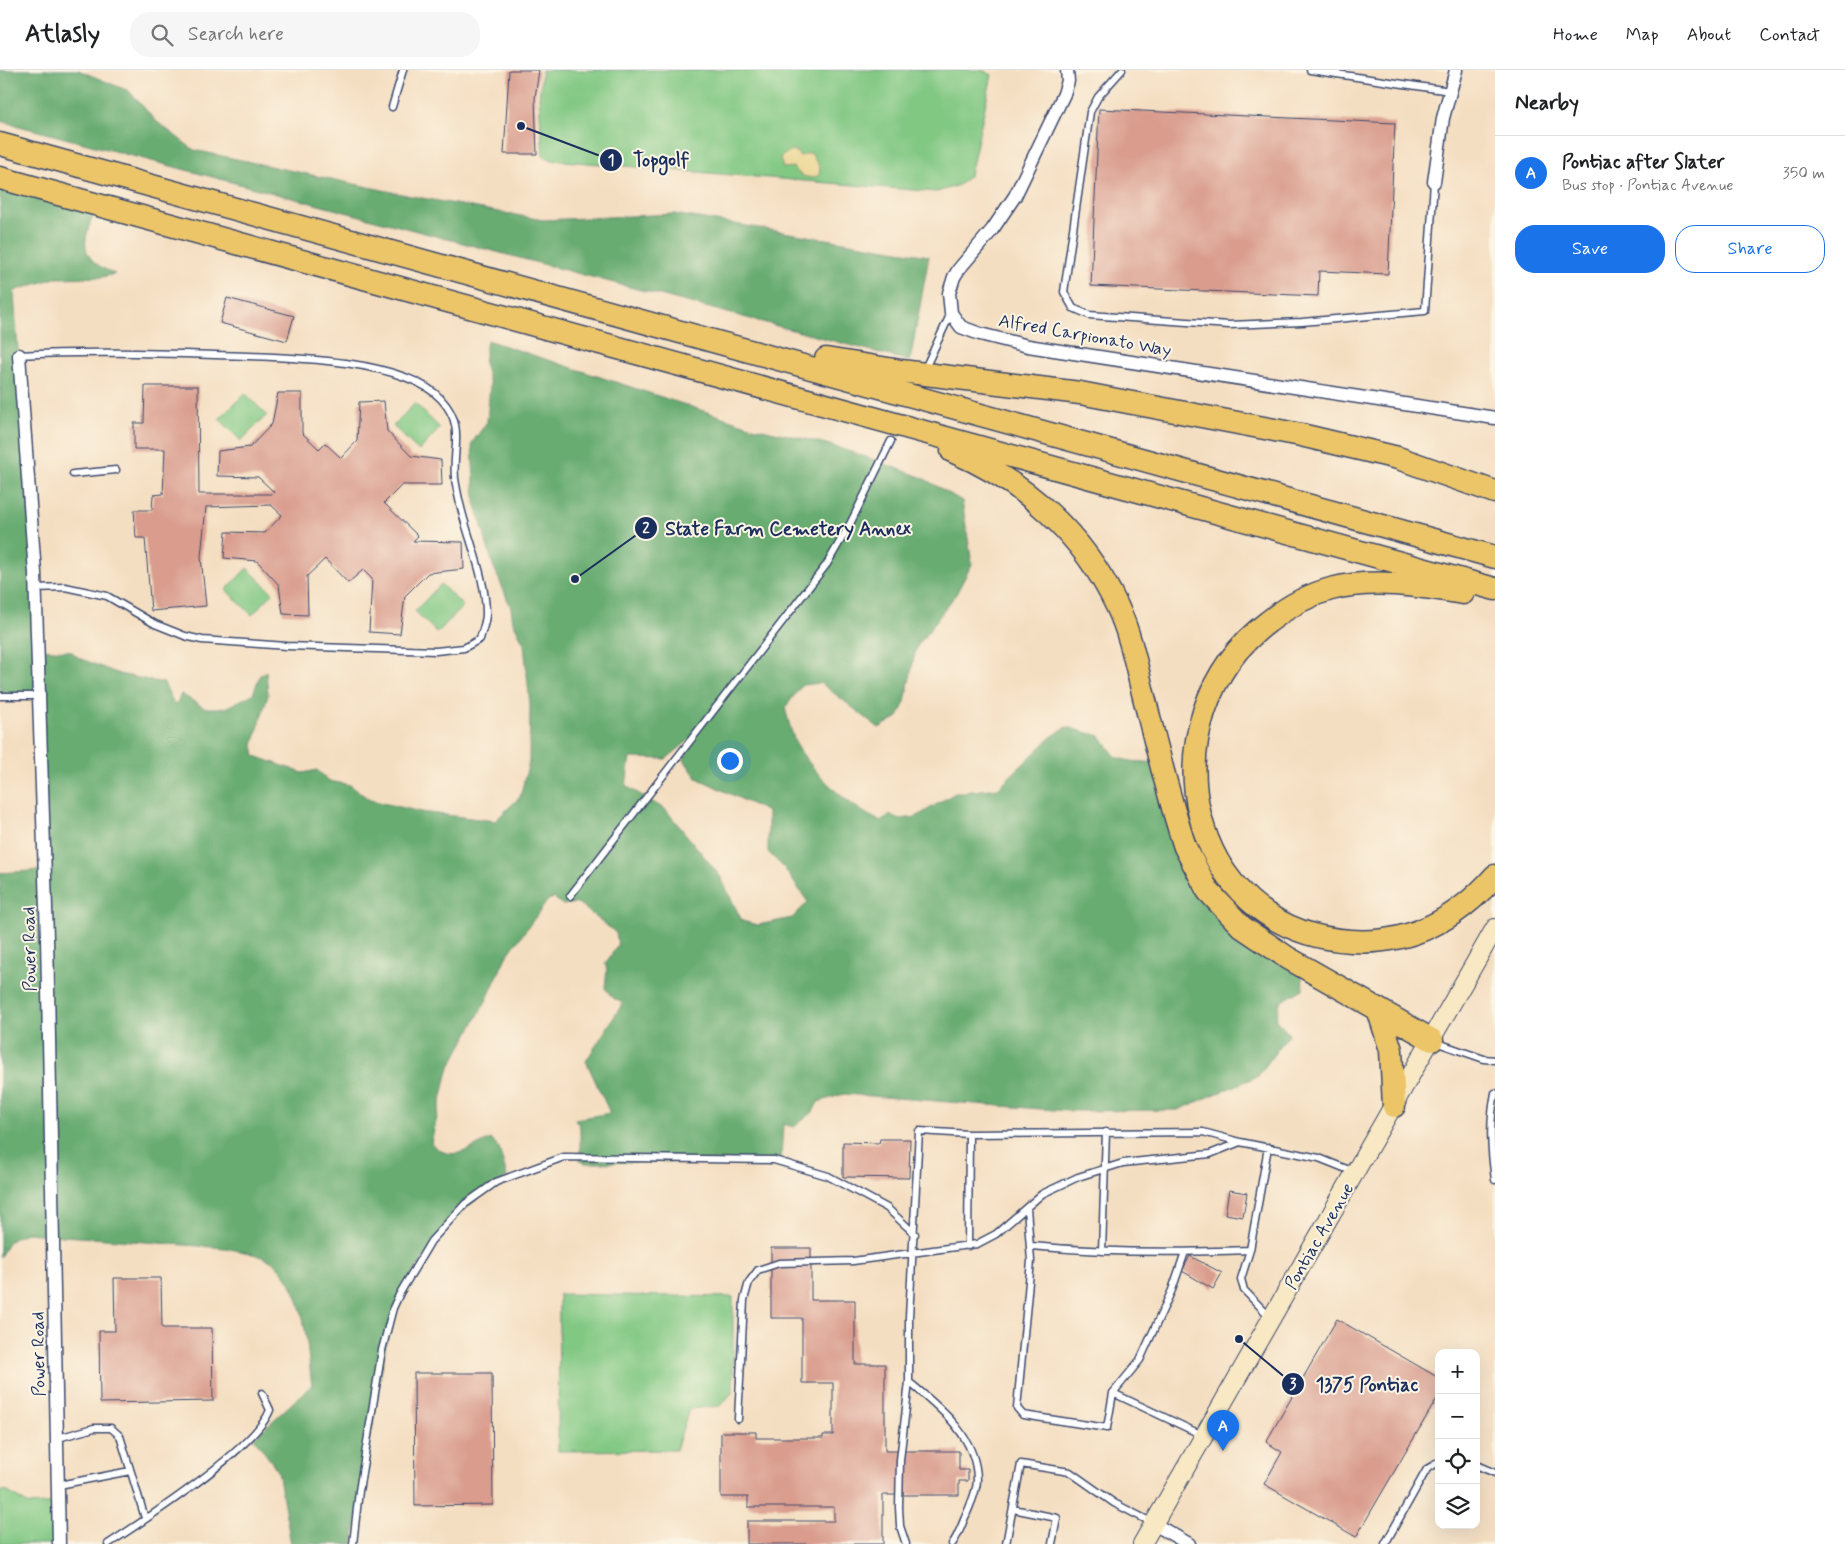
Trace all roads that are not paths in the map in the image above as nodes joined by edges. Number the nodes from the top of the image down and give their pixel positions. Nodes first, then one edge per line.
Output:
1 (403, 70) edge
2 (1067, 70) edge
3 (1122, 70) edge
4 (1310, 70) edge
5 (1456, 70) edge
6 (1450, 91) junction
7 (392, 107) dead end
8 (0, 144) edge
9 (0, 178) edge
10 (1434, 182) joint
11 (952, 314) junction
12 (665, 328) junction
13 (19, 355) joint
14 (927, 364) dead end
15 (1495, 418) edge
16 (888, 431) junction
17 (116, 470) dead end
18 (73, 474) dead end
19 (1495, 492) edge
20 (1495, 557) edge
21 (35, 588) junction
22 (1495, 589) edge
23 (1495, 597) edge
24 (0, 696) edge
25 (39, 696) junction
26 (1495, 876) edge
27 (570, 896) dead end
28 (1495, 928) edge
29 (1378, 1010) junction
30 (1432, 1040) junction
31 (1495, 1060) edge
32 (1495, 1093) edge
33 (1394, 1106) junction
34 (1106, 1132) junction
35 (969, 1134) junction
36 (1240, 1142) junction
37 (1268, 1147) junction
38 (1104, 1168) junction
39 (1356, 1172) junction
40 (1495, 1180) edge
41 (1027, 1208) junction
42 (915, 1234) junction
43 (968, 1246) junction
44 (1031, 1246) junction
45 (1250, 1250) junction
46 (1102, 1251) junction
47 (1185, 1252) junction
48 (914, 1253) junction
49 (1272, 1319) junction
50 (909, 1382) junction
51 (262, 1393) dead end
52 (1113, 1393) junction
53 (738, 1419) dead end
54 (1205, 1436) junction
55 (58, 1438) junction
56 (1435, 1464) edge
57 (1480, 1467) edge
58 (130, 1471) junction
59 (1495, 1473) edge
60 (59, 1485) junction
61 (1013, 1509) junction
62 (145, 1518) junction
63 (1154, 1524) junction
64 (59, 1544) edge
65 (108, 1544) edge
66 (353, 1544) edge
67 (906, 1544) edge
68 (952, 1544) edge
69 (1006, 1544) edge
70 (1052, 1544) edge
71 (1142, 1544) edge
72 (1189, 1544) edge
73 (1385, 1544) edge

1 - 7 lane
2 - 11 street
3 - 10 lane
4 - 6 lane
5 - 6 street
6 - 10 street
8 - 12 highway
9 - 16 highway
11 - 14 lane
11 - 15 street, Alfred Carpionato Way
12 - 19 highway
12 - 20 highway
13 - 21 street, Power Road
13 - 21 lane
16 - 22 highway
16 - 27 lane
16 - 29 highway
17 - 18 lane
21 - 25 street, Power Road
23 - 26 highway
24 - 25 lane
25 - 55 street, Power Road
28 - 30 main road, Pontiac Avenue
29 - 30 highway
29 - 33 highway
30 - 31 lane
30 - 33 main road, Pontiac Avenue
32 - 40 lane
33 - 39 main road, Pontiac Avenue
34 - 35 lane
34 - 36 lane
34 - 38 lane
35 - 42 lane
35 - 43 lane
36 - 37 lane
36 - 38 lane
37 - 39 lane
37 - 45 lane
38 - 41 lane
38 - 46 lane
39 - 49 main road, Pontiac Avenue
41 - 43 lane
41 - 44 lane
42 - 48 lane
42 - 66 lane
43 - 48 lane
44 - 46 lane
44 - 52 lane
45 - 47 lane
45 - 49 lane
46 - 47 lane
47 - 52 lane
48 - 50 lane
48 - 53 lane
49 - 54 main road, Pontiac Avenue
50 - 67 lane
50 - 68 lane
51 - 62 lane
52 - 54 lane
54 - 63 main road, Pontiac Avenue
55 - 58 lane
55 - 60 street, Power Road
56 - 73 lane
57 - 59 lane
58 - 60 lane
58 - 62 lane
60 - 64 street, Power Road
61 - 63 lane
61 - 69 lane
61 - 70 lane
62 - 65 lane
63 - 71 main road, Pontiac Avenue
63 - 72 street

